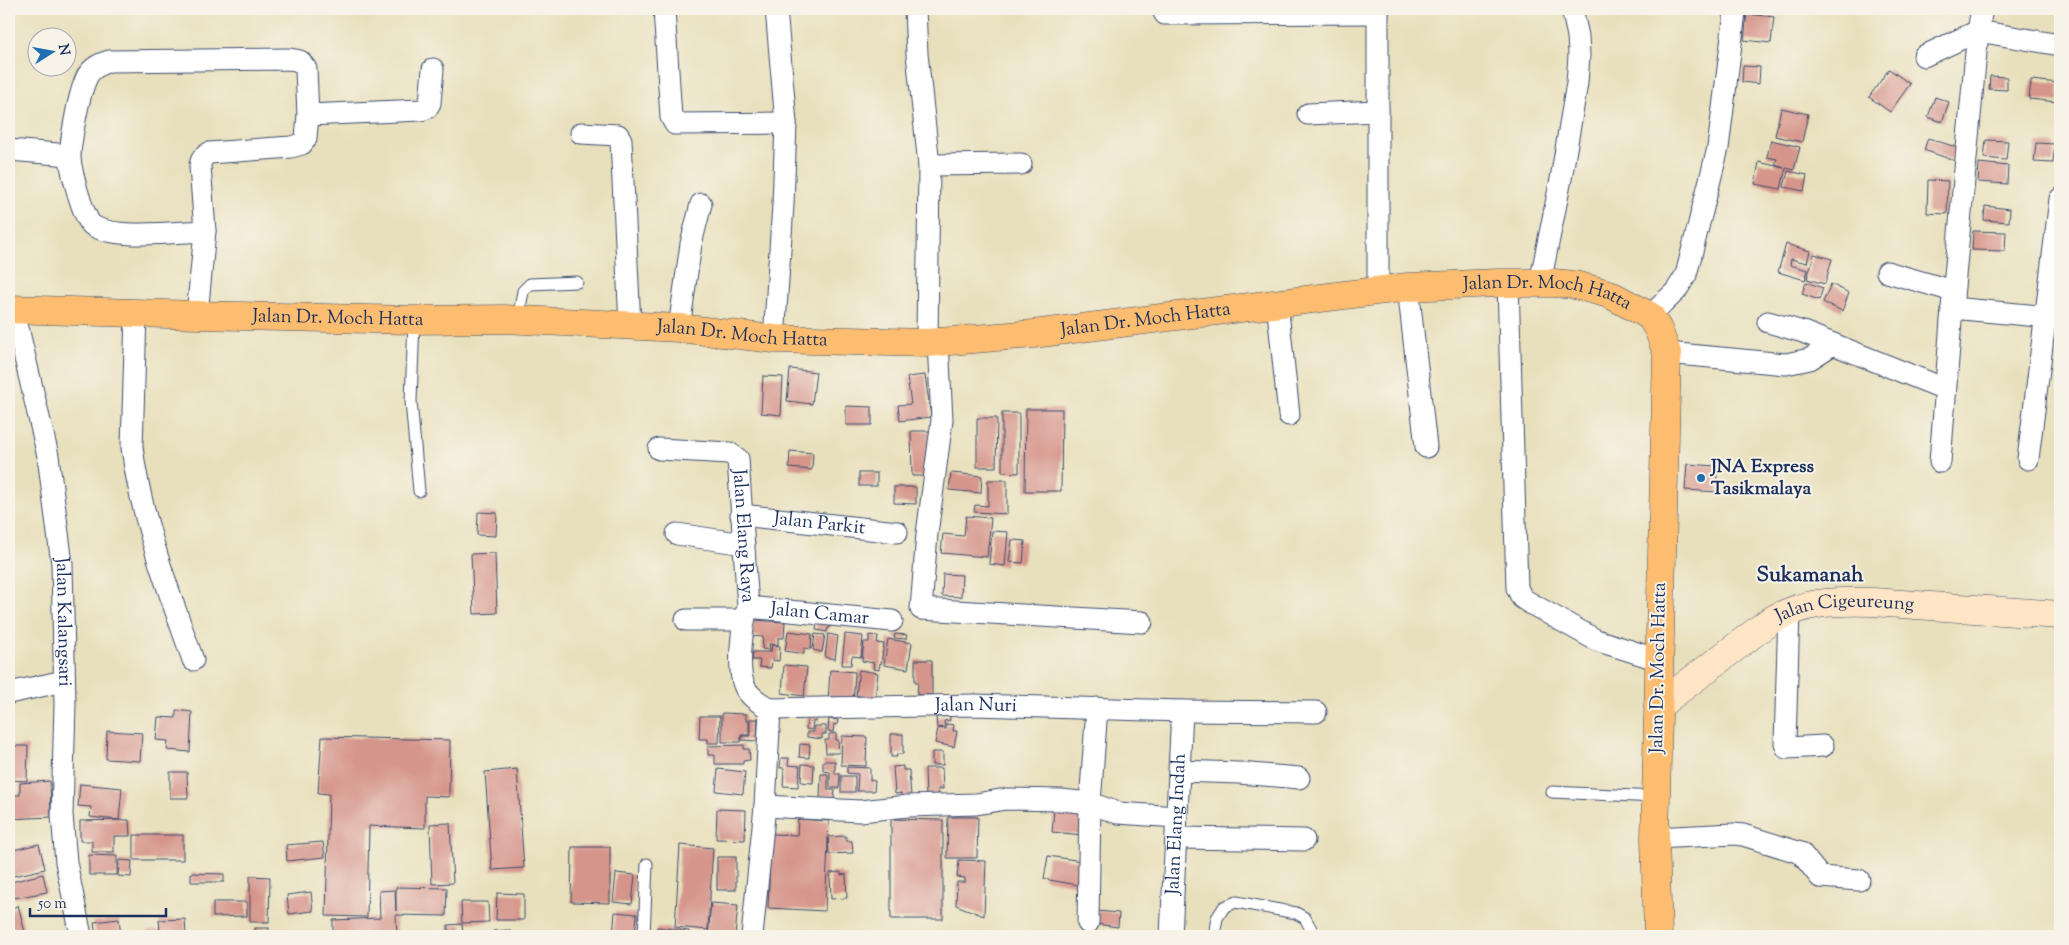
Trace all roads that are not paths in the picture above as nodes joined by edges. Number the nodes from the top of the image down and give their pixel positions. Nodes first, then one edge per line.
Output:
1 (664, 9) edge
2 (776, 9) edge
3 (915, 9) edge
4 (1162, 9) edge
5 (1572, 9) edge
6 (1982, 9) edge
7 (1323, 11) edge
8 (1378, 11) edge
9 (1735, 12) dead end
10 (1978, 31) junction
11 (2060, 45) edge
12 (1924, 56) dead end
13 (433, 68) dead end
14 (1378, 111) junction
15 (1308, 114) dead end
16 (308, 115) junction
17 (786, 123) junction
18 (581, 133) dead end
19 (9, 150) edge
20 (70, 155) junction
21 (1021, 164) dead end
22 (929, 165) junction
23 (2060, 199) edge
24 (701, 204) dead end
25 (205, 231) junction
26 (1886, 272) dead end
27 (577, 282) dead end
28 (1508, 282) junction
29 (1540, 283) junction
30 (1408, 287) junction
31 (1378, 290) junction
32 (1952, 300) junction
33 (1277, 302) junction
34 (11, 310) edge
35 (136, 314) junction
36 (197, 316) junction
37 (1650, 316) junction
38 (2054, 317) edge
39 (414, 320) junction
40 (518, 320) junction
41 (1768, 322) dead end
42 (630, 325) junction
43 (679, 328) junction
44 (774, 339) junction
45 (932, 342) junction
46 (1833, 344) junction
47 (1667, 353) junction
48 (1946, 389) junction
49 (1290, 415) dead end
50 (1426, 447) dead end
51 (660, 449) dead end
52 (2028, 459) dead end
53 (1940, 462) dead end
54 (419, 491) dead end
55 (741, 515) junction
56 (896, 532) dead end
57 (677, 534) dead end
58 (744, 544) junction
59 (1789, 611) junction
60 (745, 613) junction
61 (2060, 615) edge
62 (686, 620) dead end
63 (892, 621) dead end
64 (1142, 622) dead end
65 (193, 660) dead end
66 (1658, 660) junction
67 (64, 681) junction
68 (9, 693) edge
69 (1658, 706) junction
70 (1097, 708) junction
71 (770, 709) junction
72 (1182, 711) junction
73 (1316, 712) dead end
74 (1822, 746) dead end
75 (1179, 771) junction
76 (1299, 778) dead end
77 (1552, 792) dead end
78 (1656, 798) junction
79 (1090, 803) junction
80 (765, 806) junction
81 (1177, 817) junction
82 (1177, 838) junction
83 (1655, 838) junction
84 (1304, 840) dead end
85 (647, 864) dead end
86 (1859, 880) dead end
87 (1088, 923) dead end
88 (81, 936) edge
89 (644, 936) edge
90 (752, 936) edge
91 (1171, 936) edge
92 (1214, 936) edge
93 (1309, 936) edge
94 (1658, 936) edge

1 - 17 street
2 - 17 street
3 - 22 street
4 - 7 street
5 - 29 street
6 - 10 street
7 - 8 street
8 - 14 street
9 - 37 street
10 - 11 street
10 - 12 street
10 - 32 street
13 - 16 street
14 - 15 street
14 - 31 street
16 - 20 street
16 - 25 street
17 - 44 street
18 - 42 street
19 - 20 street
20 - 25 street
21 - 22 street
22 - 45 street
23 - 38 street
24 - 43 street
25 - 36 street
26 - 32 street
27 - 40 lane
28 - 29 highway, Jalan Dr. Moch Hatta
28 - 30 highway, Jalan Dr. Moch Hatta
28 - 66 street
29 - 37 highway, Jalan Dr. Moch Hatta
30 - 31 highway, Jalan Dr. Moch Hatta
30 - 50 street
31 - 33 highway, Jalan Dr. Moch Hatta
32 - 38 street
32 - 48 street
33 - 45 highway, Jalan Dr. Moch Hatta
33 - 49 street
34 - 35 highway, Jalan Dr. Moch Hatta
34 - 67 street, Jalan Kalangsari
35 - 36 highway, Jalan Dr. Moch Hatta
35 - 65 street
36 - 39 highway, Jalan Dr. Moch Hatta
37 - 47 highway, Jalan Dr. Moch Hatta
38 - 52 street
39 - 40 highway, Jalan Dr. Moch Hatta
39 - 54 lane
40 - 42 highway, Jalan Dr. Moch Hatta
41 - 46 street
42 - 43 highway, Jalan Dr. Moch Hatta
43 - 44 highway, Jalan Dr. Moch Hatta
44 - 45 highway, Jalan Dr. Moch Hatta
45 - 64 street
46 - 47 street
46 - 48 street
47 - 66 highway, Jalan Dr. Moch Hatta
48 - 53 street
51 - 55 street, Jalan Elang Raya
55 - 56 street, Jalan Parkit
55 - 58 street, Jalan Elang Raya
57 - 58 street
58 - 60 street, Jalan Elang Raya
59 - 61 street, Jalan Cigeureung
59 - 69 street, Jalan Cigeureung
59 - 74 street
60 - 62 street, Jalan Camar
60 - 63 street, Jalan Camar
60 - 71 street, Jalan Elang Raya
66 - 69 highway, Jalan Dr. Moch Hatta
67 - 68 street
67 - 88 street, Jalan Kalangsari
69 - 78 highway, Jalan Dr. Moch Hatta
70 - 71 street, Jalan Nuri
70 - 72 street, Jalan Nuri
70 - 79 street
71 - 80 street
72 - 73 street, Jalan Nuri
72 - 75 street, Jalan Elang Indah
75 - 76 street
75 - 81 street, Jalan Elang Indah
77 - 78 lane
78 - 83 highway, Jalan Dr. Moch Hatta
79 - 80 street
79 - 81 street
79 - 87 street
80 - 90 street
81 - 82 street, Jalan Elang Indah
82 - 84 street
82 - 91 street, Jalan Elang Indah
83 - 86 street
83 - 94 highway, Jalan Dr. Moch Hatta
85 - 89 lane
92 - 93 lane

